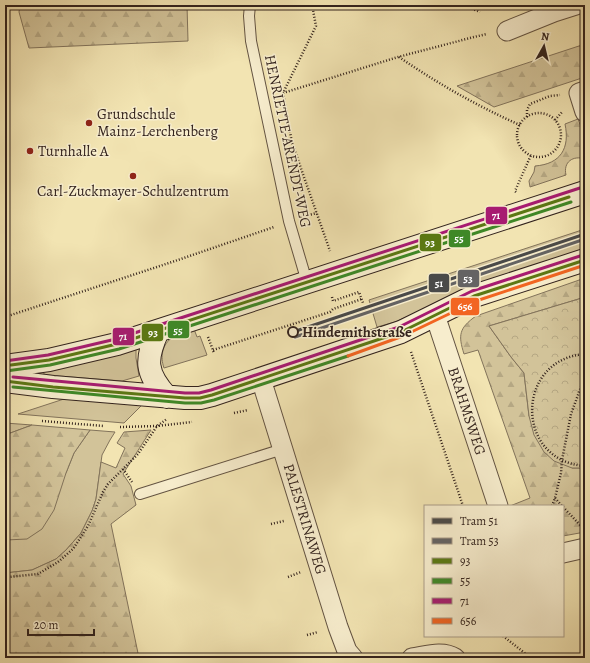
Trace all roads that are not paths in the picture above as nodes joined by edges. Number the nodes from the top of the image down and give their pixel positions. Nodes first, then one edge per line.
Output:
1 (250, 5) edge
2 (576, 5) edge
3 (507, 30) dead end
4 (582, 92) edge
5 (585, 112) edge
6 (585, 192) edge
7 (585, 260) edge
8 (307, 282) junction
9 (435, 315) junction
10 (158, 331) junction
11 (5, 366) edge
12 (261, 379) junction
13 (5, 382) edge
14 (167, 397) junction
15 (283, 449) junction
16 (140, 494) dead end
17 (498, 505) edge
18 (585, 548) edge
19 (564, 553) edge
20 (353, 658) edge
21 (412, 658) edge
22 (455, 658) edge

1 - 8 lane, HENRIETTE-ARENDT-WEG
2 - 3 street
4 - 5 street
6 - 8 street
7 - 9 street
8 - 10 street
9 - 12 street
9 - 17 street, BRAHMSWEG
10 - 11 street
10 - 14 street
12 - 14 street
12 - 15 street, PALESTRINAWEG
13 - 14 street
15 - 16 lane
15 - 20 street, PALESTRINAWEG
18 - 19 street
21 - 22 street

